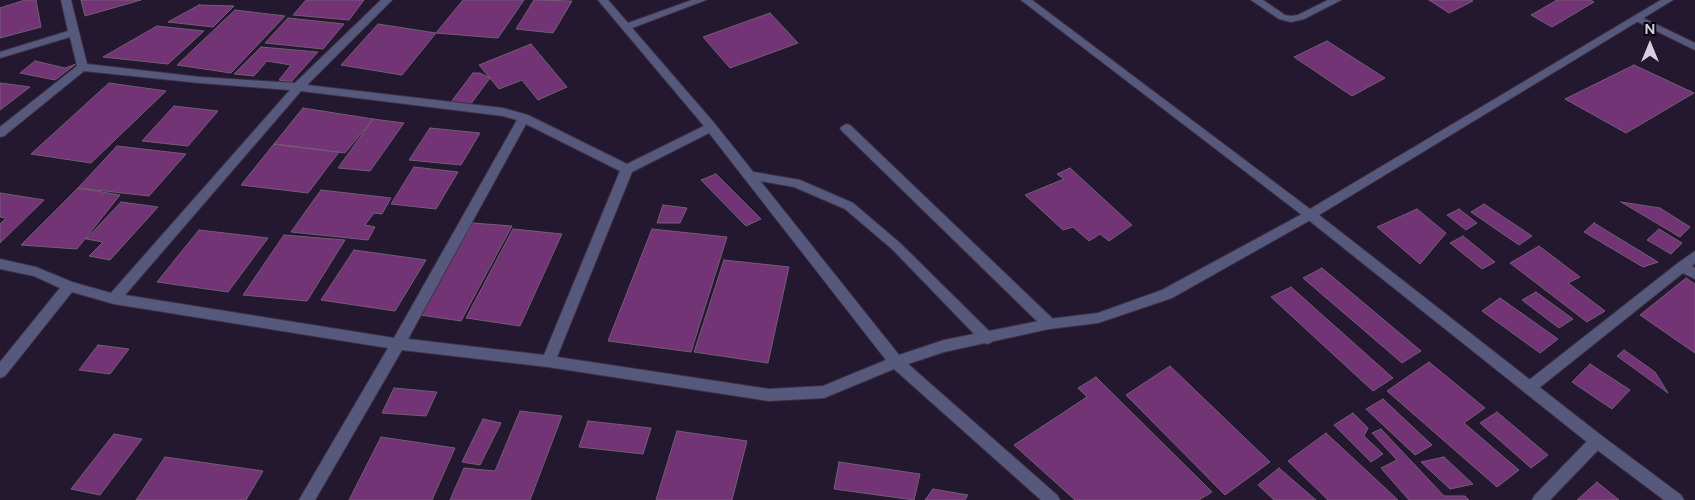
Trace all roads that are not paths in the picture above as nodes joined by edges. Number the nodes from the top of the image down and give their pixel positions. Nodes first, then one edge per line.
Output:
1 (66, 0) edge
2 (387, 0) edge
3 (603, 0) edge
4 (701, 0) edge
5 (1026, 0) edge
6 (1256, 0) edge
7 (1336, 0) edge
8 (1668, 0) edge
9 (1637, 18) junction
10 (626, 27) junction
11 (73, 34) junction
12 (1695, 47) edge
13 (0, 55) edge
14 (82, 67) junction
15 (298, 87) junction
16 (524, 118) junction
17 (711, 127) junction
18 (846, 128) dead end
19 (0, 133) edge
20 (627, 169) junction
21 (748, 175) junction
22 (1310, 215) junction
23 (1695, 256) edge
24 (0, 264) edge
25 (1682, 266) junction
26 (1695, 274) edge
27 (69, 286) junction
28 (114, 298) junction
29 (1049, 324) junction
30 (988, 338) junction
31 (398, 344) junction
32 (548, 361) junction
33 (896, 362) junction
34 (0, 372) edge
35 (1529, 388) junction
36 (1597, 441) junction
37 (307, 500) edge
38 (1052, 500) edge
39 (1540, 500) edge
40 (1676, 500) edge

1 - 11 street
2 - 15 street
3 - 10 street
4 - 10 street
5 - 22 street
6 - 7 street
8 - 9 street
9 - 12 street
9 - 22 street
10 - 17 street
11 - 13 street
11 - 14 street
14 - 15 street
14 - 19 street
15 - 16 street
15 - 28 street
16 - 20 street
16 - 31 street
17 - 20 street
17 - 21 street
18 - 29 street
20 - 32 street
21 - 30 street
21 - 33 street
22 - 29 street
22 - 35 street
23 - 25 street
24 - 27 street
25 - 26 street
25 - 35 street
27 - 28 street
27 - 34 street
28 - 31 street
29 - 30 street
30 - 33 street
31 - 32 street
31 - 37 street
32 - 33 street
33 - 38 street
35 - 36 street
36 - 39 street
36 - 40 street

